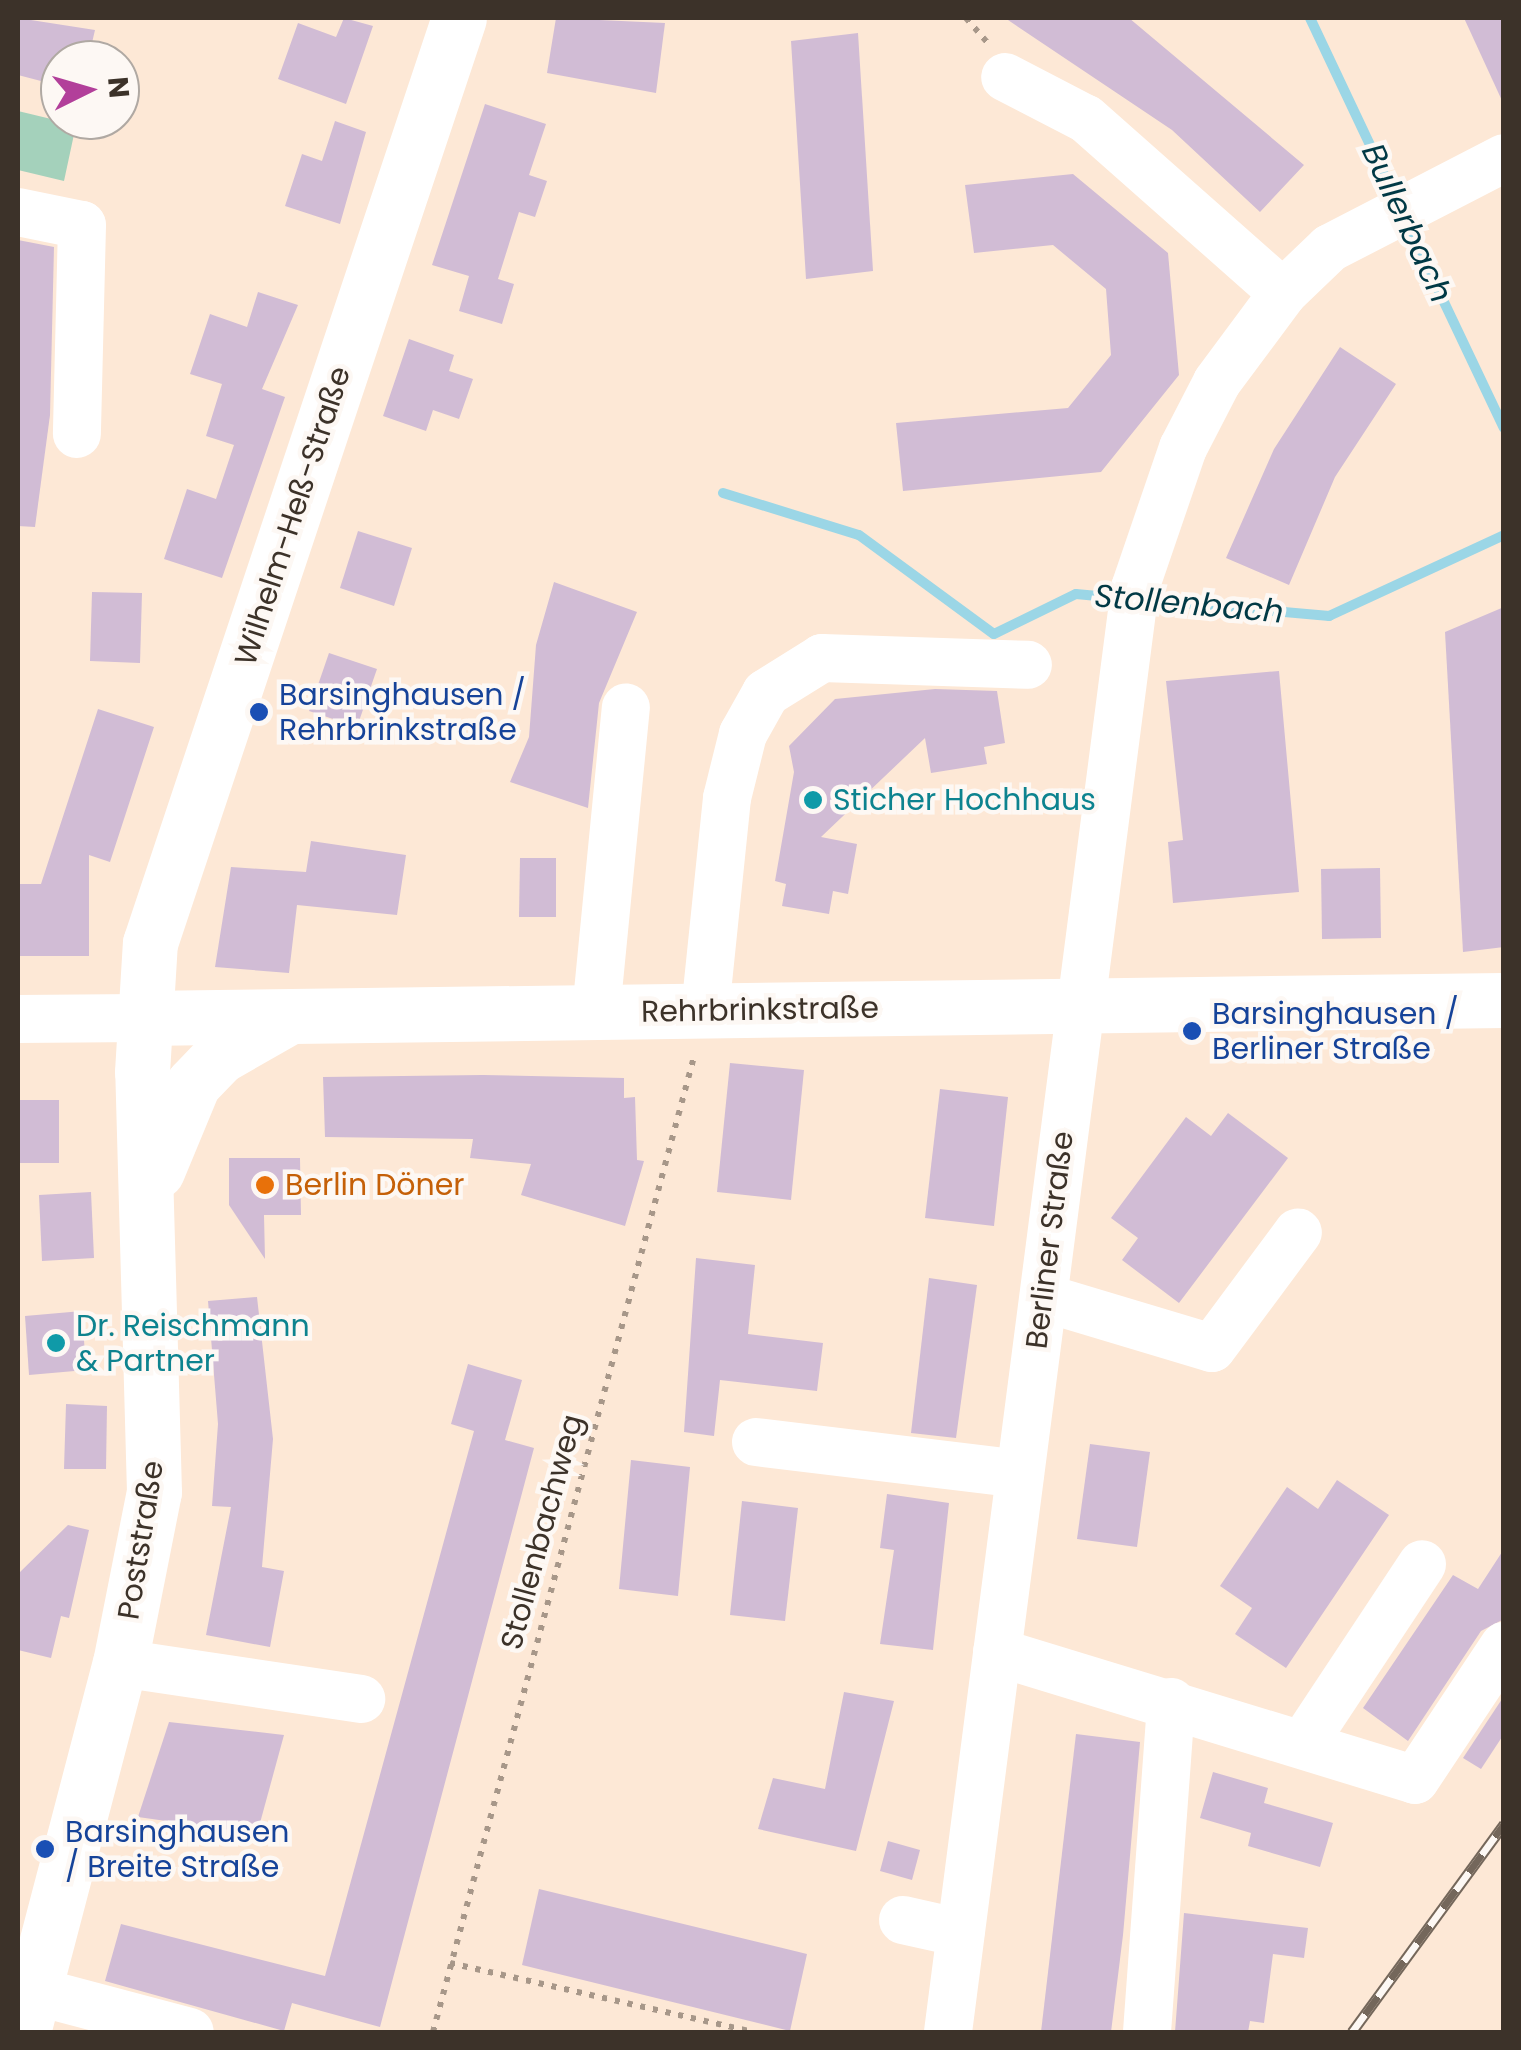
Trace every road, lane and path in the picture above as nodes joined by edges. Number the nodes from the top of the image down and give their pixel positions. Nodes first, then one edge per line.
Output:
1 (459, 18) edge
2 (1005, 77) dead end
3 (1504, 158) edge
4 (18, 212) edge
5 (1283, 293) junction
6 (76, 434) dead end
7 (1028, 664) dead end
8 (626, 707) dead end
9 (1504, 1000) edge
10 (1080, 1006) junction
11 (596, 1012) junction
12 (18, 1018) edge
13 (142, 1018) junction
14 (288, 1018) junction
15 (701, 1028) junction
16 (148, 1198) junction
17 (1298, 1232) dead end
18 (1044, 1298) junction
19 (756, 1442) dead end
20 (1020, 1474) junction
21 (1422, 1564) dead end
22 (1504, 1646) edge
23 (997, 1652) junction
24 (120, 1663) junction
25 (361, 1699) dead end
26 (1171, 1702) junction
27 (1305, 1740) junction
28 (903, 1920) dead end
29 (961, 1933) junction
30 (450, 1962) junction
31 (31, 1975) edge
32 (190, 2032) edge
33 (433, 2032) edge
34 (754, 2032) edge
35 (948, 2032) edge
36 (1147, 2032) edge

1 - 13 main road, Wilhelm-Heß-Straße
2 - 5 street
3 - 5 street, Berliner Straße
4 - 6 street
5 - 10 street, Berliner Straße
7 - 15 street
8 - 11 street
9 - 10 main road, Rehrbrinkstraße
10 - 15 main road, Rehrbrinkstraße
10 - 18 street, Berliner Straße
11 - 14 main road, Rehrbrinkstraße
11 - 15 main road, Rehrbrinkstraße
12 - 13 street, Rehrbrinkstraße
13 - 14 main road, Rehrbrinkstraße
13 - 16 main road, Poststraße
14 - 16 main road
15 - 30 path, Stollenbachweg
16 - 24 main road, Poststraße
17 - 18 street
18 - 20 street, Berliner Straße
19 - 20 street
20 - 23 street, Berliner Straße
21 - 27 street
22 - 27 street
23 - 26 street
23 - 29 street, Berliner Straße
24 - 25 street
24 - 31 main road, Poststraße
26 - 27 street
26 - 36 street
28 - 29 street
29 - 35 street, Berliner Straße
30 - 33 path, Stollenbachweg
30 - 34 path
31 - 32 street, Poststraße

